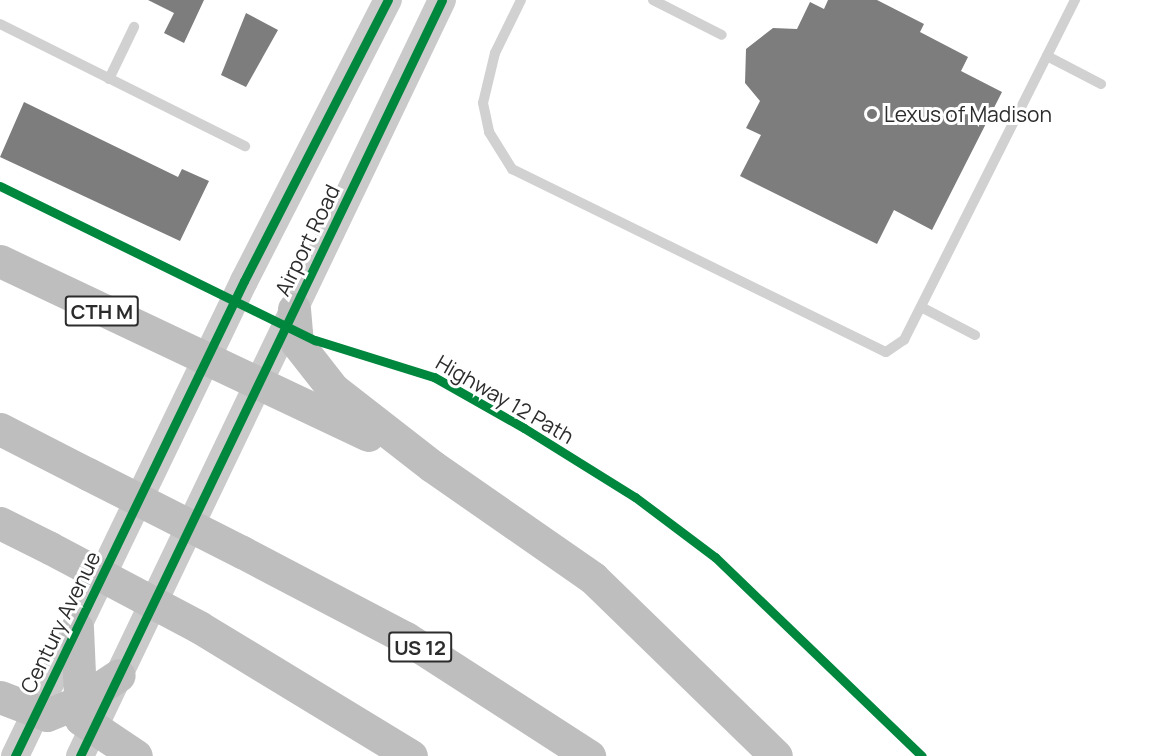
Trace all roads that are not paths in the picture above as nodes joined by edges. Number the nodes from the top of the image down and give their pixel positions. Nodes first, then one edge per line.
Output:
1 (388, 0) edge
2 (442, 0) edge
3 (521, 0) edge
4 (653, 0) edge
5 (1075, 0) edge
6 (0, 24) edge
7 (134, 27) dead end
8 (722, 35) dead end
9 (1047, 56) junction
10 (109, 79) junction
11 (1101, 84) dead end
12 (245, 146) dead end
13 (0, 261) edge
14 (921, 307) junction
15 (294, 309) junction
16 (975, 335) dead end
17 (206, 359) junction
18 (261, 381) junction
19 (0, 429) edge
20 (432, 466) junction
21 (0, 523) edge
22 (121, 535) joint
23 (77, 628) junction
24 (119, 675) joint
25 (0, 697) edge
26 (35, 713) junction
27 (83, 730) edge
28 (15, 756) edge
29 (136, 756) edge
30 (411, 756) edge
31 (589, 756) edge
32 (776, 756) edge

1 - 17 street, Airport Road
2 - 15 street, Airport Road
3 - 14 lane
4 - 8 lane
5 - 9 lane
6 - 10 lane
7 - 10 lane
9 - 11 lane
9 - 14 lane
10 - 12 lane
13 - 17 highway, CTH M
14 - 16 lane
15 - 18 street, Airport Road
15 - 20 highway
17 - 18 highway
17 - 22 street, Airport Road
18 - 20 highway
18 - 24 street, Airport Road
19 - 31 highway, US 12, bridge
20 - 32 highway
21 - 30 highway, bridge
22 - 23 street, Century Avenue
23 - 26 street, Century Avenue
23 - 27 highway
24 - 27 highway
25 - 26 highway
26 - 27 highway
26 - 28 street, Century Avenue
27 - 29 highway

